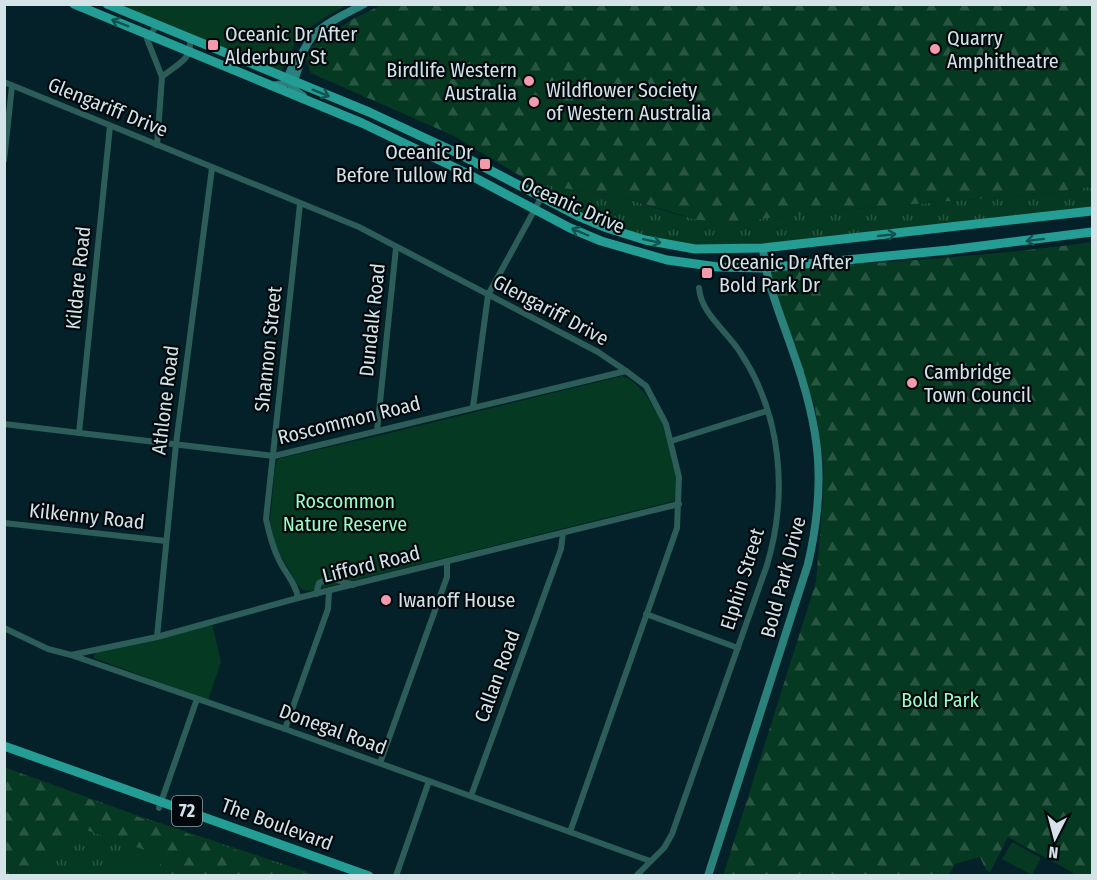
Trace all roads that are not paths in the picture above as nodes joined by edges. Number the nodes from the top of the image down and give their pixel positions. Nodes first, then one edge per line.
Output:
1 (74, 4) edge
2 (107, 4) edge
3 (364, 4) edge
4 (157, 25) junction
5 (149, 35) junction
6 (189, 39) junction
7 (190, 52) junction
8 (162, 77) junction
9 (289, 80) junction
10 (4, 82) edge
11 (12, 86) junction
12 (271, 86) junction
13 (314, 104) junction
14 (110, 126) junction
15 (157, 145) junction
16 (4, 160) edge
17 (212, 168) junction
18 (541, 198) junction
19 (300, 204) junction
20 (534, 210) junction
21 (1092, 211) edge
22 (1092, 232) edge
23 (396, 248) junction
24 (763, 248) junction
25 (764, 268) junction
26 (699, 288) dead end
27 (488, 295) junction
28 (626, 371) junction
29 (473, 407) junction
30 (767, 411) junction
31 (4, 424) edge
32 (377, 431) junction
33 (79, 433) junction
34 (671, 441) junction
35 (176, 444) junction
36 (274, 456) junction
37 (679, 504) junction
38 (4, 523) edge
39 (563, 533) junction
40 (166, 541) junction
41 (447, 561) junction
42 (353, 585) junction
43 (329, 591) junction
44 (316, 594) junction
45 (298, 598) junction
46 (646, 614) junction
47 (4, 628) edge
48 (157, 637) junction
49 (738, 648) junction
50 (71, 655) junction
51 (198, 699) junction
52 (285, 729) junction
53 (4, 746) edge
54 (4, 752) edge
55 (380, 763) junction
56 (429, 781) junction
57 (471, 795) junction
58 (160, 805) junction
59 (570, 831) junction
60 (650, 861) junction
61 (351, 876) edge
62 (369, 876) edge
63 (396, 876) edge
64 (636, 876) edge
65 (708, 876) edge

5 -> 1 main road, Oceanic Drive
2 - 4 main road, Oceanic Drive
3 - 9 street
4 - 5 street
4 - 6 main road, Oceanic Drive
5 - 7 main road, Oceanic Drive
5 - 8 street
6 - 7 street
6 - 9 main road, Oceanic Drive
7 - 8 street
7 - 12 main road, Oceanic Drive
8 - 15 street
9 - 12 street
9 - 13 street
9 -> 18 main road, Oceanic Drive
10 - 11 street, Glengariff Drive
11 - 14 street, Glengariff Drive
11 - 16 street
12 - 13 main road, Oceanic Drive
13 - 20 main road, Oceanic Drive
14 - 15 street, Glengariff Drive
14 - 33 street, Kildare Road
15 - 17 street, Glengariff Drive
17 - 19 street, Glengariff Drive
17 - 35 street, Athlone Road
18 - 20 street
18 -> 24 main road, Oceanic Drive
19 - 23 street, Glengariff Drive
19 - 36 street, Shannon Street
25 -> 20 main road, Oceanic Drive
20 - 27 street
24 -> 21 main road, Oceanic Drive
22 -> 25 main road, Oceanic Drive
23 - 27 street, Glengariff Drive
23 - 32 street, Dundalk Road
24 - 25 street, Bold Park Drive
25 - 65 street, Bold Park Drive
26 - 30 street, Elphin Street
27 - 28 street, Glengariff Drive
27 - 29 street
28 - 29 street, Roscommon Road
28 - 34 street, Glengariff Drive
29 - 32 street, Roscommon Road
30 - 34 street
30 - 49 street, Elphin Street
31 - 33 street, Roscommon Road
32 - 36 street, Roscommon Road
33 - 35 street, Roscommon Road
34 - 37 street, Glengariff Drive
35 - 36 street, Roscommon Road
35 - 40 street, Athlone Road
36 - 45 street, Shannon Street
37 - 39 street, Lifford Road
37 - 46 street, Glengariff Drive
38 - 40 street, Kilkenny Road
39 - 41 street, Lifford Road
39 - 57 street, Callan Road
40 - 48 street, Athlone Road
41 - 42 street, Lifford Road
41 - 55 street
42 - 43 street, Lifford Road
42 - 44 street
43 - 44 street, Lifford Road
43 - 52 street
44 - 45 street, Lifford Road
45 - 48 street, Lifford Road
46 - 49 street
46 - 59 street, Glengariff Drive
47 - 50 street, Donegal Road
48 - 50 street, Lifford Road
49 - 60 street, Elphin Street
50 - 51 street, Donegal Road
51 - 52 street, Donegal Road
51 - 58 street
52 - 55 street, Donegal Road
53 - 58 main road, The Boulevard / 72
54 - 58 main road, The Boulevard / 72
55 - 56 street, Donegal Road
56 - 57 street, Donegal Road
56 - 63 street
57 - 59 street, Donegal Road
58 - 61 main road, The Boulevard / 72
58 - 62 main road, The Boulevard / 72
59 - 60 street, Donegal Road
60 - 64 street, Elphin Street

